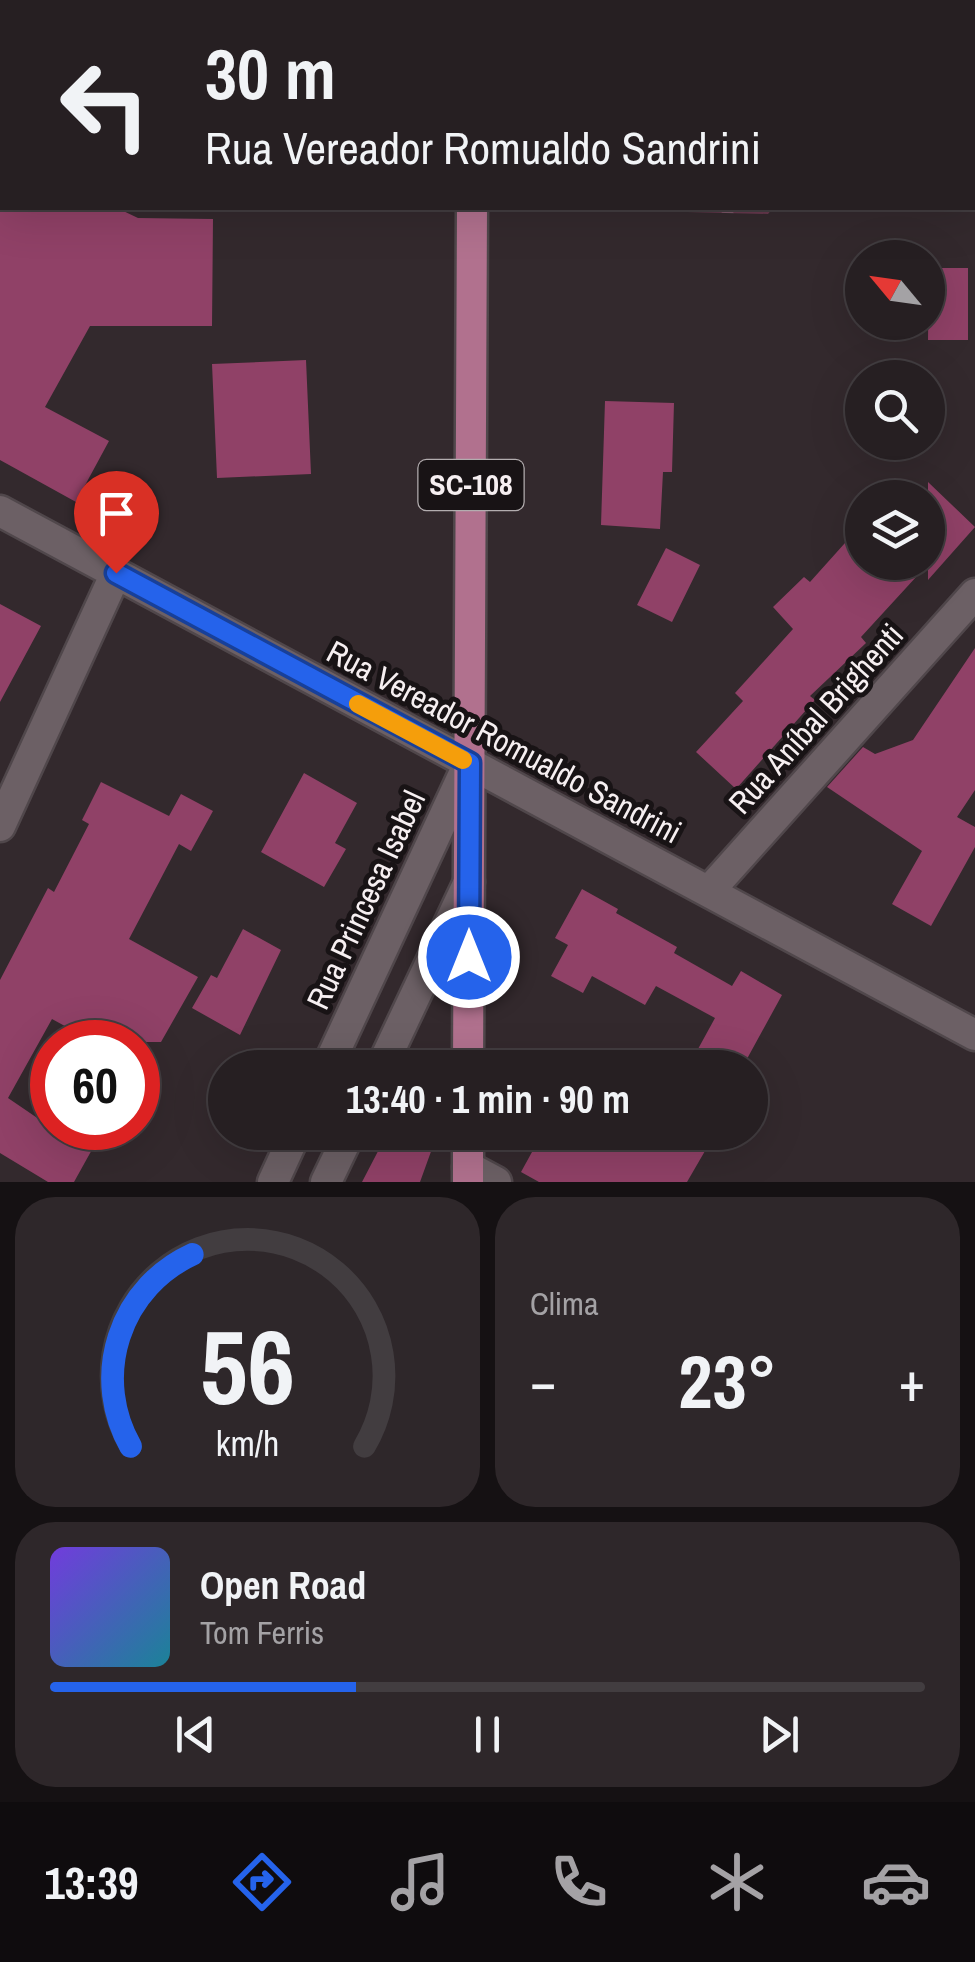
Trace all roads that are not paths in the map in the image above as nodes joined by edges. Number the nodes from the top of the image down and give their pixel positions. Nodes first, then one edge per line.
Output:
1 (472, 210) edge
2 (0, 511) edge
3 (116, 573) junction
4 (975, 594) edge
5 (470, 763) junction
6 (0, 826) edge
7 (468, 882) junction
8 (709, 892) junction
9 (975, 1034) edge
10 (335, 1050) edge
11 (389, 1050) edge
12 (468, 1050) edge
13 (288, 1150) edge
14 (341, 1150) edge
15 (468, 1174) edge
16 (273, 1182) edge
17 (326, 1182) edge
18 (496, 1182) edge

1 - 5 main road, SC-108
2 - 3 street, Rua Vereador Romualdo Sandrini
3 - 5 street, Rua Vereador Romualdo Sandrini
3 - 6 street
4 - 8 street, Rua Aníbal Brighenti
5 - 7 main road, SC-108
5 - 8 street, Rua Vereador Romualdo Sandrini
5 - 10 street, Rua Princesa Isabel
7 - 11 street
7 - 12 main road, SC-108
8 - 9 street, Rua Vereador Romualdo Sandrini
13 - 16 street
14 - 17 street
15 - 18 street

